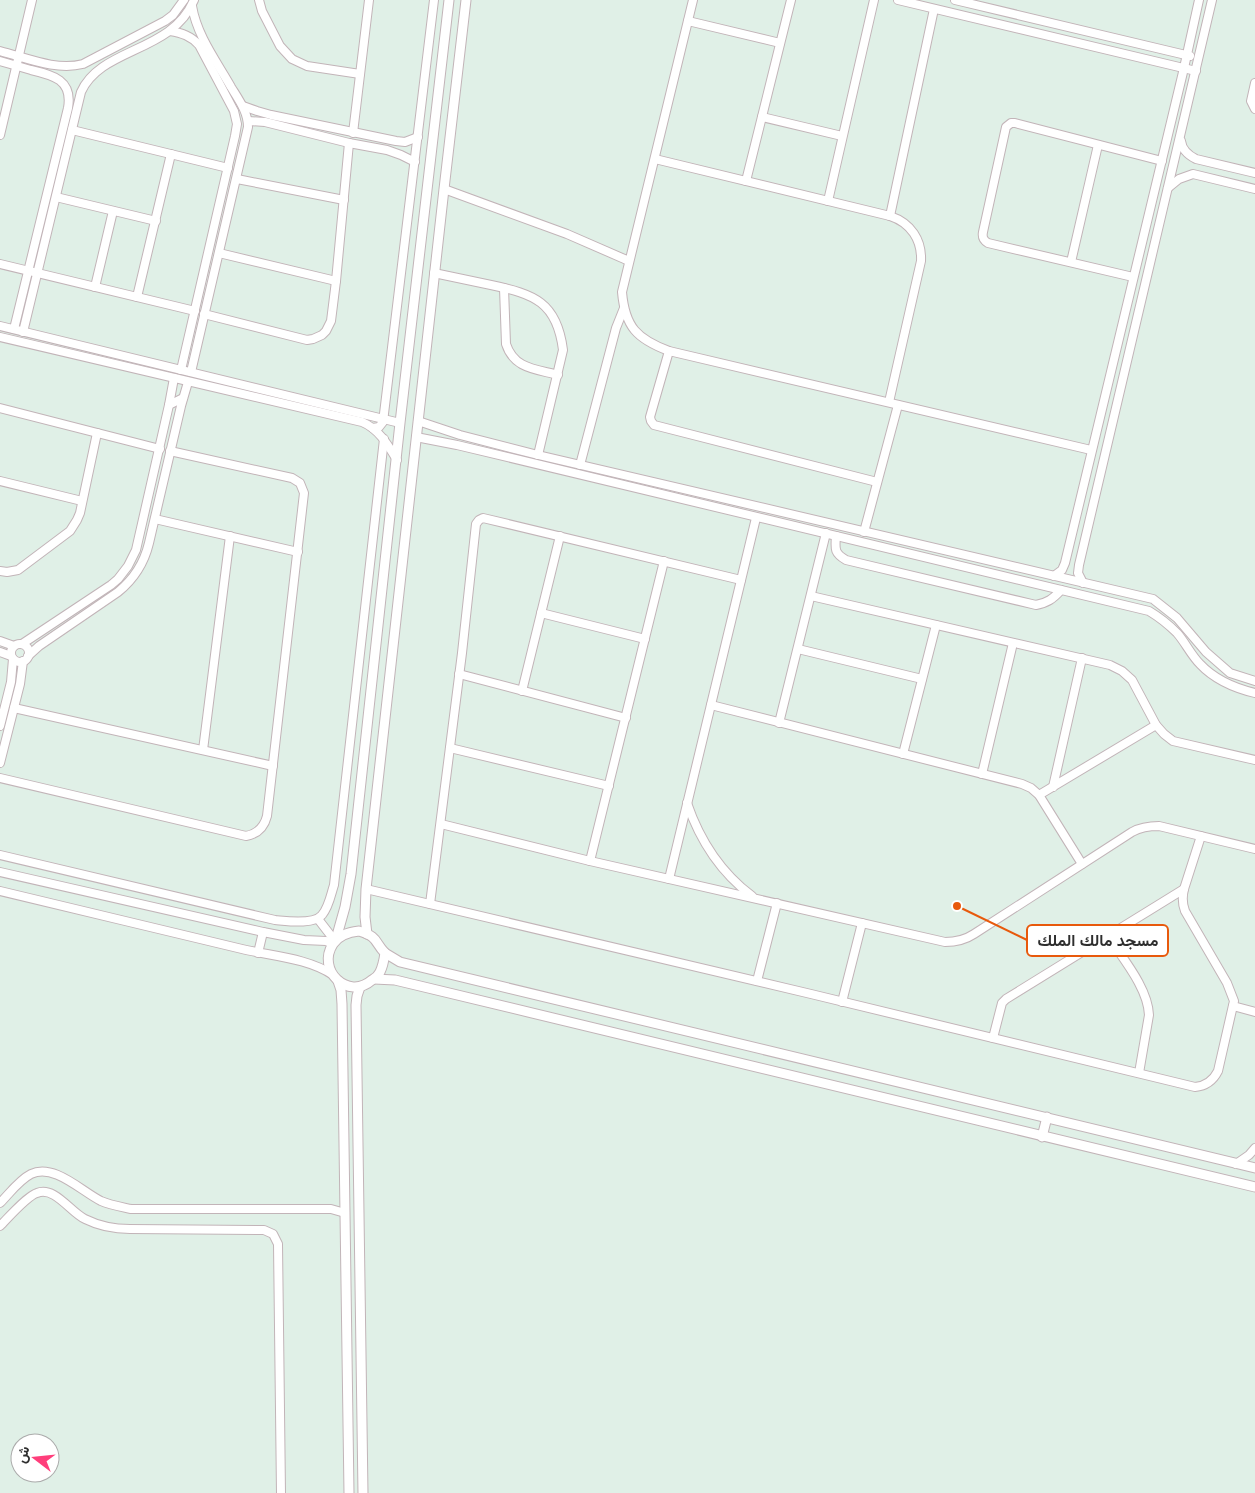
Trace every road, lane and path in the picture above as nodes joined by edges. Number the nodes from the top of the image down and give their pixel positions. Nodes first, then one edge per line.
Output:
1 (32, 0) edge
2 (184, 0) edge
3 (259, 0) edge
4 (369, 0) edge
5 (434, 0) edge
6 (448, 0) edge
7 (466, 0) edge
8 (693, 0) edge
9 (791, 0) edge
10 (874, 0) edge
11 (898, 0) edge
12 (955, 0) edge
13 (1199, 0) edge
14 (1212, 0) edge
15 (193, 3) edge
16 (981, 6) junction
17 (934, 9) junction
18 (978, 19) junction
19 (688, 21) junction
20 (170, 31) junction
21 (780, 43) junction
22 (0, 51) edge
23 (19, 56) junction
24 (1187, 56) junction
25 (1199, 58) junction
26 (0, 61) edge
27 (16, 66) junction
28 (1184, 68) junction
29 (1196, 71) junction
30 (360, 74) junction
31 (1255, 83) edge
32 (242, 105) junction
33 (1255, 109) edge
34 (762, 117) junction
35 (248, 121) junction
36 (2, 122) edge
37 (300, 122) junction
38 (72, 130) junction
39 (298, 130) junction
40 (353, 133) junction
41 (0, 135) edge
42 (842, 136) junction
43 (418, 137) junction
44 (1181, 138) junction
45 (400, 142) junction
46 (350, 143) junction
47 (1098, 145) junction
48 (398, 153) junction
49 (172, 154) junction
50 (655, 159) junction
51 (1162, 161) junction
52 (415, 162) junction
53 (228, 168) junction
54 (1255, 173) edge
55 (237, 179) junction
56 (746, 181) junction
57 (1168, 188) junction
58 (444, 189) junction
59 (1255, 189) edge
60 (56, 196) junction
61 (426, 198) junction
62 (344, 200) junction
63 (828, 201) junction
64 (442, 202) junction
65 (113, 211) junction
66 (890, 216) junction
67 (156, 221) junction
68 (219, 253) junction
69 (629, 261) junction
70 (1071, 262) junction
71 (0, 264) edge
72 (28, 271) junction
73 (38, 273) junction
74 (434, 273) junction
75 (1133, 277) junction
76 (336, 281) junction
77 (95, 287) junction
78 (504, 288) junction
79 (138, 297) junction
80 (624, 308) junction
81 (194, 310) junction
82 (204, 314) junction
83 (0, 326) edge
84 (14, 330) junction
85 (23, 332) junction
86 (0, 337) edge
87 (95, 349) junction
88 (669, 351) junction
89 (93, 359) junction
90 (181, 370) junction
91 (191, 372) junction
92 (558, 375) junction
93 (174, 378) junction
94 (188, 382) junction
95 (256, 388) junction
96 (254, 397) junction
97 (183, 398) junction
98 (889, 402) junction
99 (169, 405) junction
100 (898, 405) junction
101 (0, 408) edge
102 (384, 418) junction
103 (418, 421) junction
104 (400, 423) junction
105 (373, 428) junction
106 (97, 433) junction
107 (460, 435) junction
108 (416, 437) junction
109 (384, 439) junction
110 (457, 445) junction
111 (160, 449) junction
112 (1091, 450) junction
113 (170, 451) junction
114 (538, 455) junction
115 (397, 460) junction
116 (580, 465) junction
117 (0, 481) edge
118 (877, 482) junction
119 (82, 501) junction
120 (155, 518) junction
121 (756, 518) junction
122 (864, 532) junction
123 (826, 533) junction
124 (230, 536) junction
125 (560, 536) junction
126 (836, 536) junction
127 (895, 539) junction
128 (892, 550) junction
129 (298, 552) junction
130 (664, 561) junction
131 (0, 571) edge
132 (1054, 576) junction
133 (741, 580) junction
134 (1083, 582) junction
135 (1061, 590) junction
136 (811, 596) junction
137 (541, 613) junction
138 (936, 625) junction
139 (645, 639) junction
140 (0, 641) edge
141 (1012, 643) junction
142 (18, 645) junction
143 (798, 649) junction
144 (0, 652) edge
145 (12, 657) junction
146 (25, 658) junction
147 (1082, 658) junction
148 (459, 674) junction
149 (922, 679) junction
150 (1255, 681) edge
151 (522, 690) junction
152 (1255, 693) edge
153 (711, 705) junction
154 (14, 708) junction
155 (626, 718) junction
156 (779, 723) junction
157 (1156, 725) junction
158 (0, 726) edge
159 (450, 748) junction
160 (203, 750) junction
161 (903, 754) junction
162 (1255, 760) edge
163 (0, 763) edge
164 (272, 766) junction
165 (982, 774) junction
166 (0, 778) edge
167 (609, 786) junction
168 (1053, 787) junction
169 (1039, 795) junction
170 (687, 803) junction
171 (441, 824) junction
172 (1201, 836) junction
173 (1255, 848) edge
174 (0, 855) edge
175 (590, 861) junction
176 (1082, 864) junction
177 (0, 872) edge
178 (669, 879) junction
179 (366, 889) junction
180 (1184, 889) junction
181 (0, 891) edge
182 (754, 898) junction
183 (777, 903) junction
184 (430, 904) junction
185 (318, 919) junction
186 (862, 923) junction
187 (262, 932) junction
188 (367, 934) junction
189 (1108, 936) junction
190 (335, 941) junction
191 (258, 953) junction
192 (386, 953) junction
193 (336, 978) junction
194 (374, 979) junction
195 (757, 981) junction
196 (360, 987) junction
197 (842, 1002) junction
198 (1233, 1006) junction
199 (1255, 1012) edge
200 (994, 1038) junction
201 (356, 1040) junction
202 (342, 1042) junction
203 (1139, 1073) junction
204 (1047, 1117) junction
205 (1042, 1137) junction
206 (1255, 1148) edge
207 (1236, 1164) junction
208 (1255, 1168) edge
209 (1255, 1187) edge
210 (0, 1203) edge
211 (345, 1213) junction
212 (0, 1226) edge
213 (361, 1347) junction
214 (347, 1348) junction
215 (281, 1493) edge
216 (349, 1493) edge
217 (362, 1493) edge

1 - 23 street
2 - 23 street
3 - 30 street
4 - 30 street
5 - 43 street
6 - 61 street
7 - 58 street
8 - 19 street
9 - 21 street
10 - 42 street
11 - 17 street
12 - 16 street
13 - 24 street
14 - 25 street
15 - 20 street
15 - 32 street
16 - 18 street
16 - 24 street
17 - 18 street
17 - 66 street
18 - 28 street
19 - 21 street
19 - 50 street
20 - 38 street
20 - 53 street
21 - 34 street
22 - 23 street
23 - 27 street
24 - 25 street
24 - 28 street
25 - 29 street
26 - 27 street
27 - 36 street
27 - 72 street
28 - 29 street
28 - 51 street
29 - 44 street
30 - 40 street
31 - 33 street
32 - 35 street
32 - 37 street
34 - 42 street
34 - 56 street
35 - 39 street
35 - 55 street
36 - 41 street
37 - 39 street
37 - 40 street
38 - 49 street
38 - 60 street
39 - 46 street
40 - 45 street
42 - 63 street
43 - 45 street
43 - 52 street
44 - 54 street
44 - 57 street
45 - 48 street
46 - 48 street
46 - 62 street
47 - 51 street
47 - 70 street
47 - 70 street
48 - 52 street
49 - 53 street
49 - 67 street
50 - 56 street
50 - 69 street
51 - 75 street
52 - 102 street
53 - 81 street
55 - 62 street
55 - 68 street
56 - 63 street
57 - 59 street
57 - 134 street
58 - 64 street
58 - 69 street
60 - 65 street
60 - 73 street
61 - 64 street
61 - 104 street
62 - 76 street
63 - 66 street
64 - 74 street
65 - 67 street
65 - 77 street
66 - 98 street
67 - 79 street
68 - 76 street
68 - 82 street
69 - 80 street
70 - 75 street
71 - 72 street
72 - 73 street
72 - 84 street
73 - 77 street
73 - 85 street
74 - 78 street
74 - 103 street
75 - 112 street
76 - 82 street
77 - 79 street
78 - 92 street
78 - 92 street
79 - 81 street
80 - 88 street
80 - 116 street
81 - 90 street
82 - 91 street
83 - 84 street
84 - 85 street
85 - 87 street
86 - 89 street
87 - 89 street
87 - 90 street
88 - 98 street
88 - 118 street
89 - 93 street
90 - 91 street
91 - 95 street
92 - 114 street
93 - 94 street
93 - 99 street
94 - 96 street
94 - 97 street
95 - 96 street
95 - 102 street
96 - 105 street
97 - 99 street
97 - 113 street
98 - 100 street
99 - 111 street
100 - 112 street
100 - 118 street
101 - 106 street
102 - 104 street
102 - 105 street
103 - 107 street
103 - 108 street
104 - 115 street
105 - 109 street
106 - 111 street
106 - 119 street
107 - 110 street
107 - 114 street
108 - 110 street
108 - 179 street
109 - 115 street
109 - 185 street
110 - 121 street
111 - 142 street
112 - 132 street
113 - 120 street
113 - 129 street
114 - 116 street
115 - 190 street
116 - 122 street
117 - 119 street
118 - 122 street
119 - 131 street
120 - 124 street
120 - 146 street
121 - 123 street
121 - 133 street
122 - 127 street
123 - 126 street
123 - 136 street
124 - 129 street
124 - 160 street
125 - 130 street
125 - 137 street
125 - 148 street
126 - 128 street
126 - 135 street
127 - 128 street
127 - 132 street
128 - 135 street
129 - 164 street
130 - 133 street
130 - 139 street
132 - 134 street
133 - 153 street
134 - 150 street
135 - 152 street
136 - 138 street
136 - 143 street
137 - 139 street
137 - 151 street
138 - 141 street
138 - 149 street
139 - 155 street
140 - 142 street
141 - 147 street
141 - 165 street
142 - 145 street
142 - 146 street
143 - 149 street
143 - 156 street
144 - 145 street
145 - 146 street
145 - 158 street
146 - 154 street
147 - 157 street
147 - 168 street
148 - 151 street
148 - 159 street
149 - 161 street
151 - 155 street
153 - 156 street
153 - 170 street
154 - 160 street
154 - 163 street
155 - 167 street
156 - 161 street
157 - 162 street
157 - 168 street
159 - 167 street
159 - 171 street
160 - 164 street
161 - 165 street
164 - 166 street
165 - 169 street
167 - 175 street
168 - 169 street
169 - 176 street
170 - 178 street
170 - 182 street
171 - 175 street
171 - 184 street
172 - 173 street
172 - 176 street
172 - 180 street
174 - 185 street
175 - 178 street
176 - 186 street
177 - 187 street
178 - 182 street
179 - 184 street
179 - 188 street
180 - 189 street
180 - 198 street
181 - 191 street
182 - 183 street
183 - 186 street
183 - 195 street
184 - 195 street
185 - 190 street
186 - 197 street
187 - 190 street
187 - 191 street
188 - 190 street
188 - 192 street
189 - 200 street
189 - 203 street
190 - 193 street
191 - 193 street
192 - 194 street
192 - 204 street
193 - 196 street
193 - 202 street
194 - 196 street
194 - 205 street
195 - 197 street
196 - 201 street
197 - 200 street
198 - 199 street
198 - 203 street
200 - 203 street
201 - 202 street
201 - 213 street
202 - 211 street
204 - 205 street
204 - 207 street
205 - 209 street
206 - 207 street
207 - 208 street
210 - 211 street
211 - 214 street
212 - 215 street
213 - 214 street
213 - 217 street
214 - 216 street

